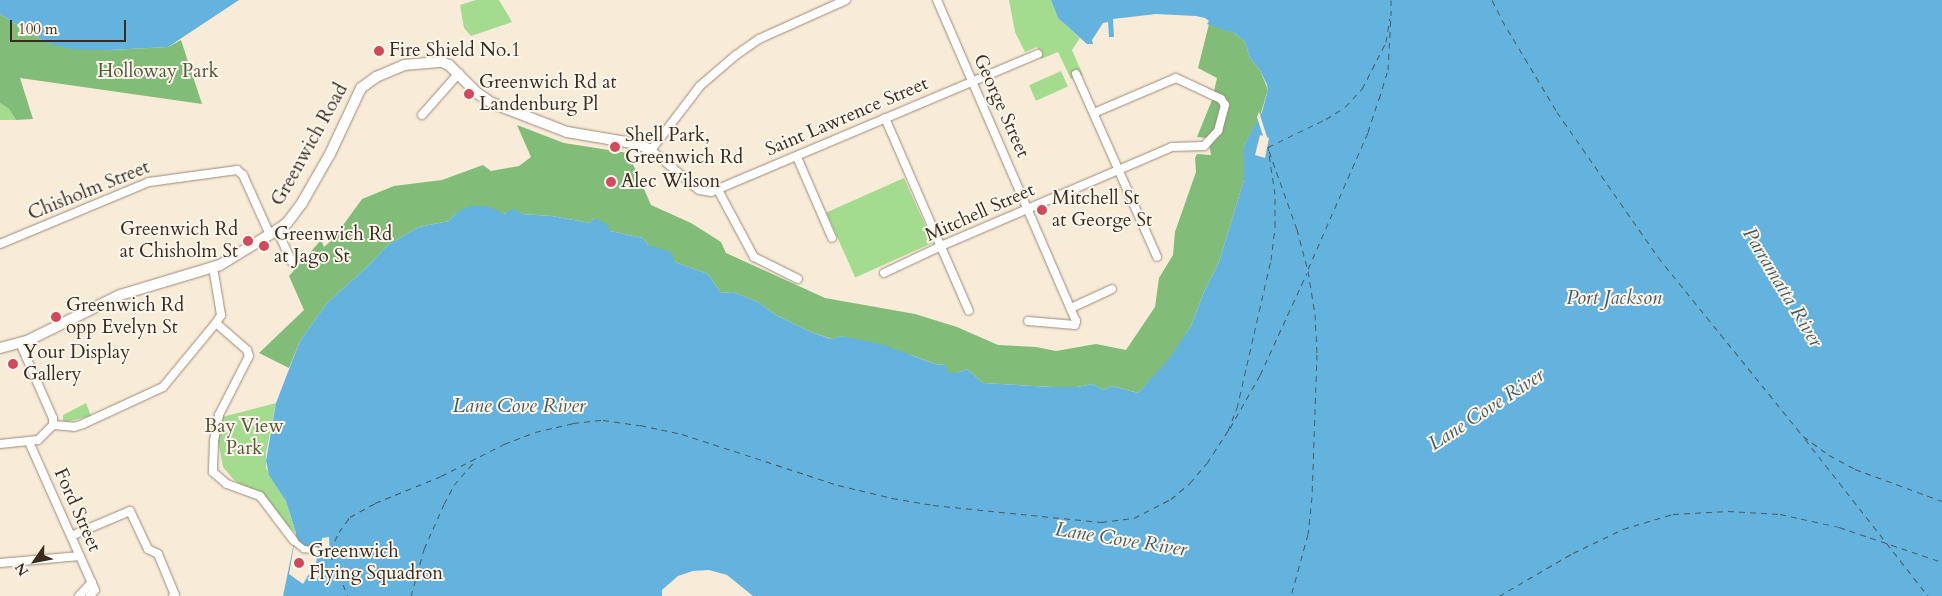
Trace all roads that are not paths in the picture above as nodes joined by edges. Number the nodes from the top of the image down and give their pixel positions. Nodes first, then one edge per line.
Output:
1 (846, 0) edge
2 (937, 0) edge
3 (1038, 54) dead end
4 (459, 73) junction
5 (1076, 74) dead end
6 (972, 81) junction
7 (1094, 113) junction
8 (422, 115) dead end
9 (885, 118) junction
10 (651, 150) junction
11 (797, 157) junction
12 (1118, 170) junction
13 (718, 190) junction
14 (1028, 209) junction
15 (274, 233) junction
16 (832, 238) dead end
17 (0, 244) edge
18 (941, 246) junction
19 (1157, 257) dead end
20 (292, 262) dead end
21 (213, 267) junction
22 (884, 273) dead end
23 (798, 279) dead end
24 (1112, 289) dead end
25 (1071, 308) junction
26 (969, 311) dead end
27 (1028, 321) dead end
28 (216, 323) junction
29 (20, 343) junction
30 (0, 348) edge
31 (53, 425) junction
32 (29, 442) junction
33 (0, 444) edge
34 (71, 536) junction
35 (294, 542) joint
36 (330, 552) dead end
37 (80, 556) junction
38 (0, 563) edge
39 (92, 582) junction
40 (93, 593) edge
41 (79, 596) edge
42 (173, 596) edge

1 - 10 street
2 - 6 street, George Street
3 - 6 street, Saint Lawrence Street
4 - 8 street
4 - 10 street, Greenwich Road
4 - 15 street, Greenwich Road
5 - 7 street
6 - 9 street, Saint Lawrence Street
6 - 14 street, George Street
7 - 12 street
7 - 12 street, Mitchell Street
9 - 11 street, Saint Lawrence Street
9 - 18 street
10 - 13 street
11 - 13 street, Saint Lawrence Street
11 - 16 street
12 - 14 street, Mitchell Street
12 - 19 street
13 - 23 street
14 - 18 street, Mitchell Street
14 - 25 street, George Street
15 - 17 street, Chisholm Street
15 - 20 street
15 - 21 street, Greenwich Road
18 - 22 street, Mitchell Street
18 - 26 street
21 - 28 street
21 - 29 street, Greenwich Road
24 - 25 street
25 - 27 street
28 - 31 street
28 - 35 street
29 - 30 street, Greenwich Road
29 - 31 street
31 - 32 street
32 - 33 street
32 - 34 street, Ford Street
34 - 37 street, Ford Street
34 - 42 street
35 - 36 street
37 - 38 street
37 - 39 street, Ford Street
39 - 40 street, Ford Street
39 - 41 street

